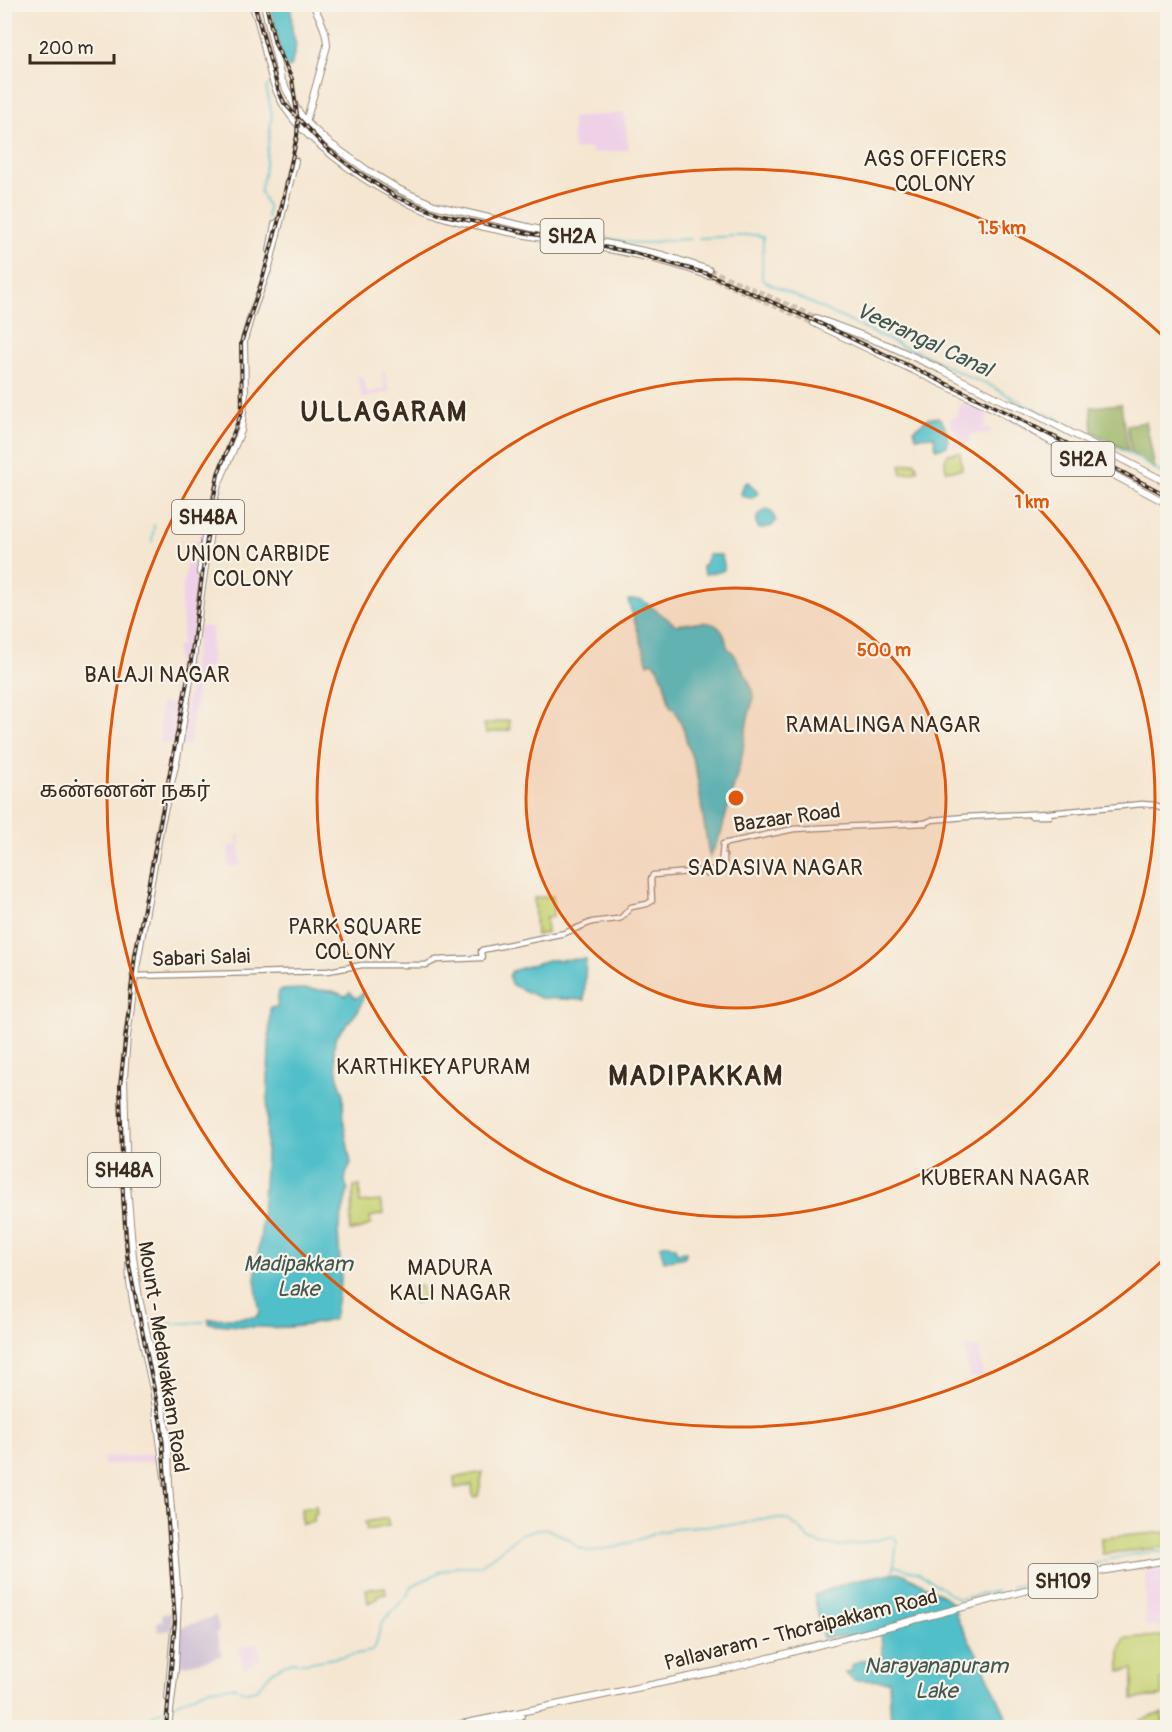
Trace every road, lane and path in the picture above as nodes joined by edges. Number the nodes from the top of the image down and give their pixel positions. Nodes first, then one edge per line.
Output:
1 (252, 4) edge
2 (264, 4) edge
3 (313, 4) edge
4 (306, 122) junction
5 (295, 161) dead end
6 (434, 205) junction
7 (434, 213) junction
8 (662, 258) junction
9 (708, 273) tunnel mouth
10 (815, 320) tunnel mouth
11 (829, 327) junction
12 (1007, 403) junction
13 (1001, 412) junction
14 (1167, 485) edge
15 (1167, 500) edge
16 (1167, 504) edge
17 (1156, 807) junction
18 (1167, 810) edge
19 (965, 817) junction
20 (482, 958) joint
21 (134, 976) junction
22 (1167, 1562) edge
23 (539, 1710) junction
24 (167, 1728) edge
25 (442, 1728) edge
26 (463, 1728) edge

1 - 7 main road, SH2A
2 - 4 main road, SH2A
3 - 4 main road
4 - 6 main road, SH2A
5 - 21 main road, Mount - Medavakkam Road / SH48A
6 - 7 main road
6 - 8 main road, SH2A
7 - 8 main road, SH2A
8 - 9 main road, SH2A
10 - 11 main road, SH2A
11 - 12 main road, SH2A
11 - 13 main road, SH2A
12 - 13 main road
12 - 14 main road, SH2A
13 - 15 main road, SH2A
13 - 16 main road, SH2A
17 - 18 main road
17 - 19 main road
17 - 19 main road, Bazaar Road
19 - 20 main road, Bazaar Road
20 - 21 main road, Sabari Salai
21 - 24 main road, Mount - Medavakkam Road / SH48A
22 - 23 main road, Pallavaram - Thoraipakkam Road / SH109
23 - 25 main road, Pallavaram - Thoraipakkam Road / SH109
23 - 26 main road, Pallavaram - Thoraipakkam Road / SH109

